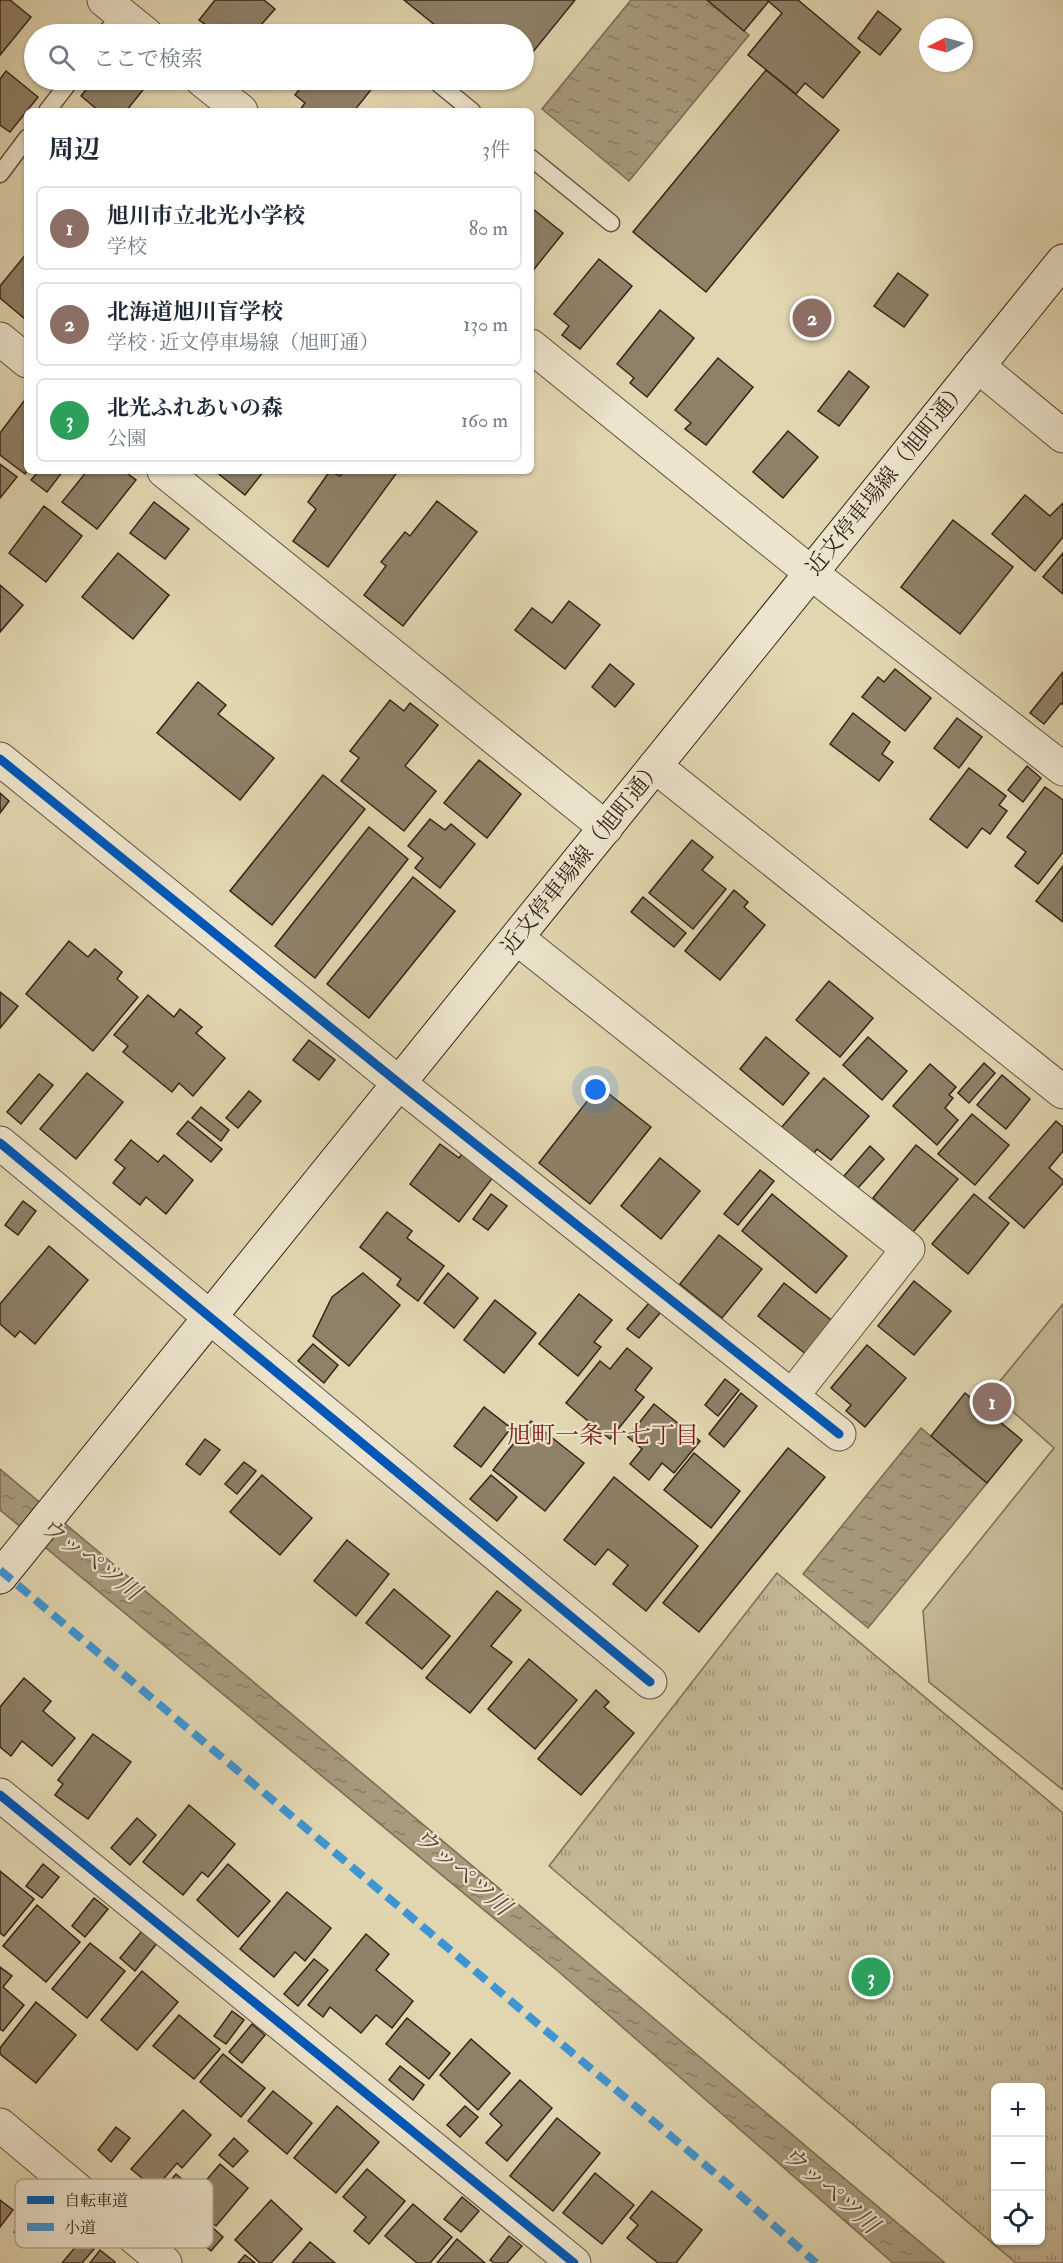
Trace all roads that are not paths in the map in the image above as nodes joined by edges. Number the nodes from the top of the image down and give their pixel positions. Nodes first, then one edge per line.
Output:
1 (115, 12) edge
2 (132, 24) edge
3 (63, 90) edge
4 (215, 90) edge
5 (446, 90) edge
6 (49, 108) edge
7 (237, 108) edge
8 (468, 108) edge
9 (24, 142) edge
10 (534, 160) edge
11 (0, 174) edge
12 (611, 223) dead end
13 (1063, 261) edge
14 (0, 339) edge
15 (534, 348) edge
16 (24, 359) edge
17 (978, 366) junction
18 (1063, 436) edge
19 (168, 474) edge
20 (811, 573) junction
21 (0, 759) edge
22 (656, 766) junction
23 (1063, 769) edge
24 (606, 828) junction
25 (517, 938) junction
26 (400, 1084) junction
27 (1063, 1092) edge
28 (0, 1143) edge
29 (212, 1317) junction
30 (792, 1396) junction
31 (839, 1434) dead end
32 (0, 1577) edge
33 (650, 1682) dead end
34 (0, 1795) edge
35 (0, 2125) edge
36 (65, 2179) edge
37 (147, 2248) edge
38 (165, 2263) edge
39 (573, 2263) edge

1 - 2 street
3 - 6 lane
4 - 7 street
5 - 8 lane
9 - 11 lane
10 - 12 lane
13 - 17 street, 近文停車場線（旭町通）
14 - 16 street
15 - 20 street
17 - 18 street
17 - 20 street, 近文停車場線（旭町通）
19 - 24 street
20 - 22 street, 近文停車場線（旭町通）
20 - 23 street
21 - 26 street
22 - 24 street, 近文停車場線（旭町通）
22 - 27 street
24 - 25 street, 近文停車場線（旭町通）
25 - 26 street, 近文停車場線（旭町通）
25 - 30 street
26 - 29 street, 近文停車場線（旭町通）
26 - 30 street
28 - 29 street
29 - 32 street, 近文停車場線（旭町通）
29 - 33 street
30 - 31 street
34 - 39 street
35 - 36 street
37 - 38 street

